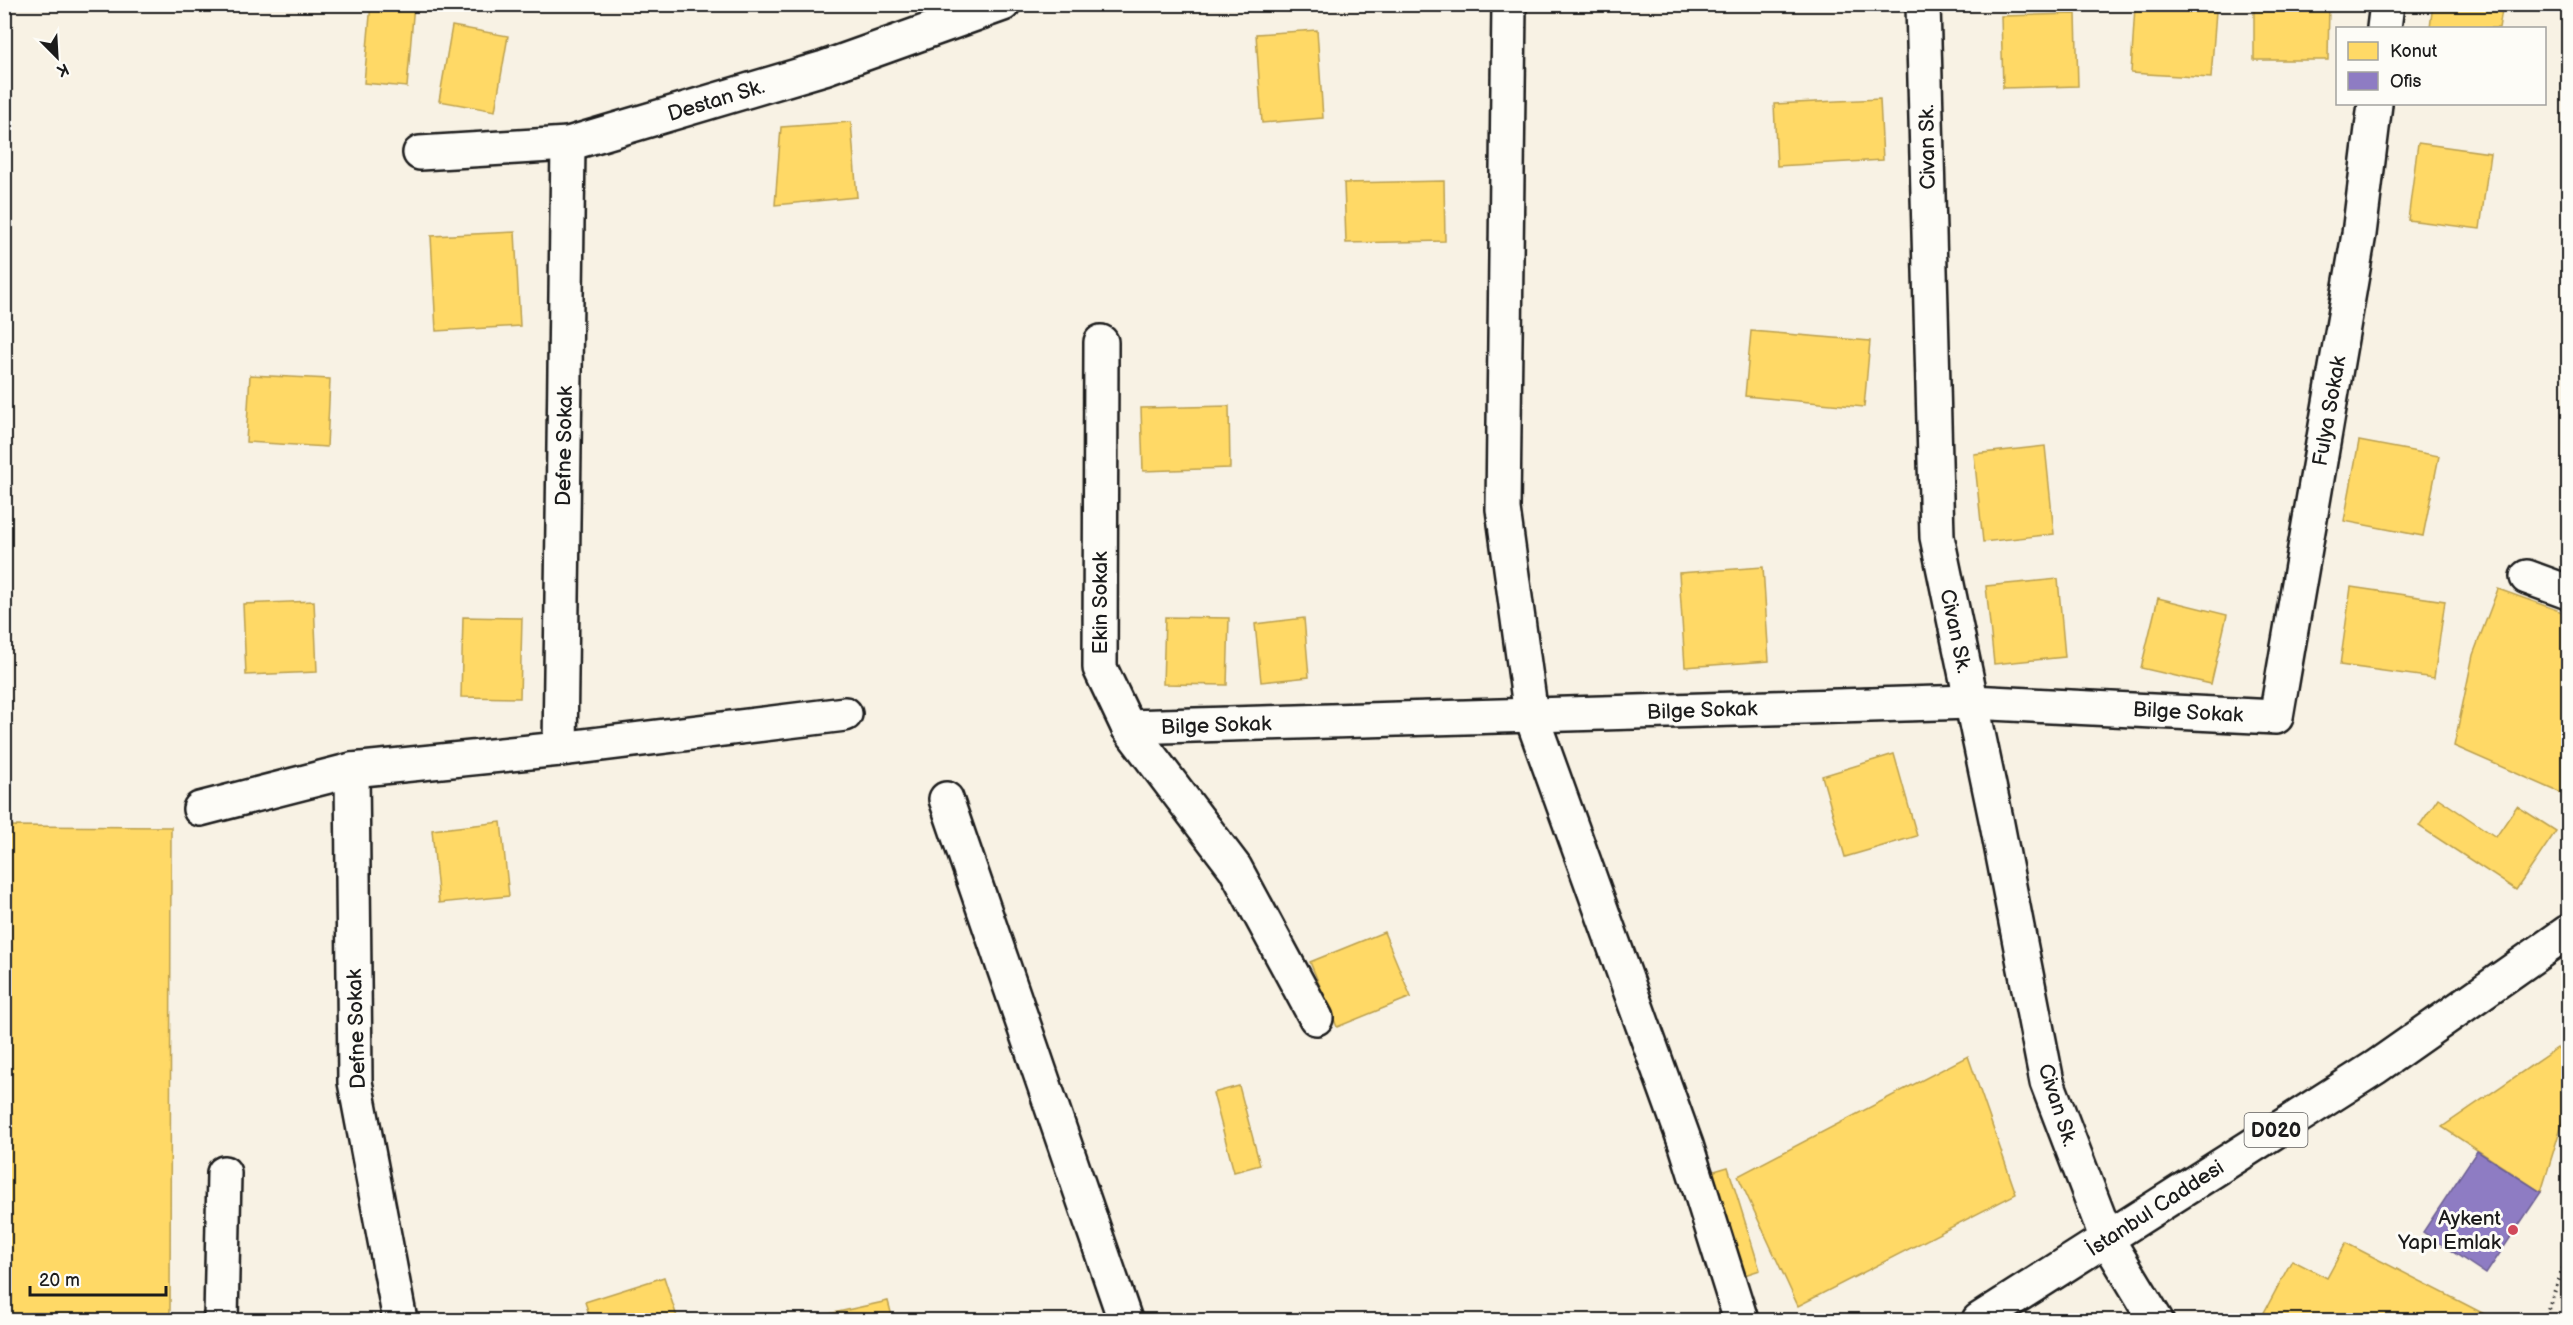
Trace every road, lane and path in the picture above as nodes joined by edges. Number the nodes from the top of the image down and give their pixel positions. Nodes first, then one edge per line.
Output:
1 (1004, 4) edge
2 (1509, 4) edge
3 (1923, 4) edge
4 (2387, 4) edge
5 (2384, 27) edge
6 (2375, 105) edge
7 (568, 144) junction
8 (420, 153) dead end
9 (1101, 342) dead end
10 (2527, 577) dead end
11 (2568, 592) edge
12 (1971, 702) junction
13 (844, 714) dead end
14 (1531, 716) junction
15 (2276, 717) joint
16 (1128, 727) junction
17 (560, 749) junction
18 (352, 770) junction
19 (946, 799) dead end
20 (200, 809) dead end
21 (2568, 932) edge
22 (1316, 1018) dead end
23 (224, 1173) dead end
24 (2107, 1239) junction
25 (2568, 1255) edge
26 (222, 1320) edge
27 (400, 1320) edge
28 (1125, 1320) edge
29 (1741, 1320) edge
30 (1979, 1320) edge
31 (2156, 1320) edge
32 (2544, 1320) edge

1 - 7 main road, Destan Sk.
2 - 14 main road
3 - 12 main road, Civan Sk.
4 - 5 main road
6 - 15 main road, Fulya Sokak
7 - 8 main road, Destan Sk.
7 - 17 main road, Defne Sokak
9 - 16 main road, Ekin Sokak
10 - 11 main road
12 - 14 main road, Bilge Sokak
12 - 15 main road, Bilge Sokak
12 - 24 main road, Civan Sk.
13 - 17 main road
14 - 16 main road, Bilge Sokak
14 - 29 main road
16 - 22 main road, Ekin Sokak
17 - 18 main road
18 - 20 main road
18 - 27 main road, Defne Sokak
19 - 28 main road
21 - 24 main road, İstanbul Caddesi / D020
23 - 26 main road
24 - 30 main road, İstanbul Caddesi / D020
24 - 31 main road, Civan Sk.
25 - 32 path

